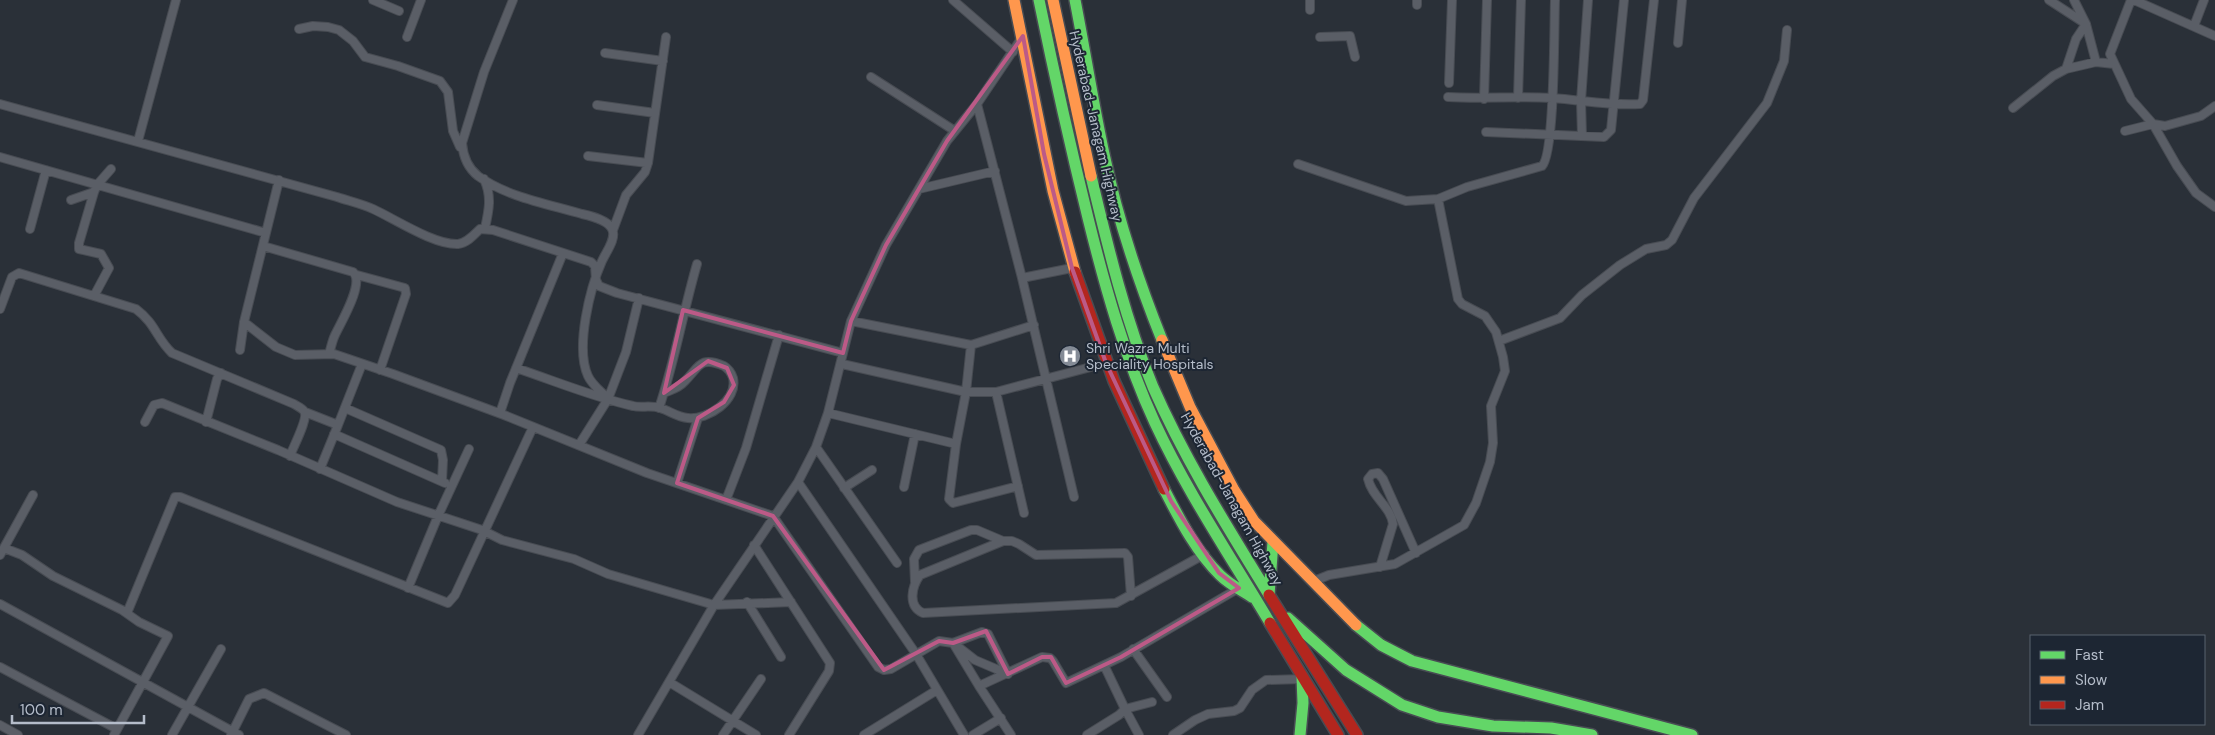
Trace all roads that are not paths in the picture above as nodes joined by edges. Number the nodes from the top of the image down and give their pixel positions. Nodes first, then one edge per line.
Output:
1 (176, 0) edge
2 (373, 0) edge
3 (420, 0) edge
4 (513, 0) edge
5 (953, 0) edge
6 (1014, 0) edge
7 (1038, 0) edge
8 (1052, 0) edge
9 (1074, 0) edge
10 (1310, 0) edge
11 (1452, 0) edge
12 (1487, 0) edge
13 (1521, 0) edge
14 (1555, 0) edge
15 (1588, 0) edge
16 (1624, 0) edge
17 (1654, 0) edge
18 (1682, 0) edge
19 (2050, 0) edge
20 (2074, 0) edge
21 (2133, 0) edge
22 (2204, 0) edge
23 (399, 10) dead end
24 (1310, 10) dead end
25 (2086, 24) junction
26 (2194, 26) junction
27 (299, 29) dead end
28 (1787, 30) dead end
29 (1023, 36) junction
30 (2215, 36) edge
31 (407, 37) dead end
32 (666, 37) dead end
33 (1320, 37) dead end
34 (1678, 43) dead end
35 (1013, 52) junction
36 (605, 53) dead end
37 (1356, 57) dead end
38 (663, 61) junction
39 (2096, 62) junction
40 (2114, 64) junction
41 (2066, 69) junction
42 (871, 77) dead end
43 (1449, 83) dead end
44 (1448, 96) dead end
45 (1518, 98) junction
46 (1552, 98) junction
47 (1484, 99) junction
48 (1582, 101) junction
49 (0, 104) edge
50 (977, 104) junction
51 (1613, 105) junction
52 (597, 106) dead end
53 (2215, 106) edge
54 (2013, 108) dead end
55 (655, 113) junction
56 (2153, 124) junction
57 (955, 131) junction
58 (2125, 131) dead end
59 (1486, 132) dead end
60 (1550, 135) junction
61 (1582, 136) junction
62 (138, 141) junction
63 (462, 153) junction
64 (588, 156) dead end
65 (0, 157) edge
66 (648, 163) junction
67 (1298, 164) dead end
68 (111, 169) dead end
69 (46, 170) junction
70 (995, 172) junction
71 (484, 179) junction
72 (279, 180) junction
73 (95, 188) junction
74 (919, 189) junction
75 (1438, 199) junction
76 (71, 200) dead end
77 (2215, 207) edge
78 (486, 228) junction
79 (30, 229) dead end
80 (613, 230) junction
81 (266, 233) junction
82 (263, 246) junction
83 (563, 253) junction
84 (697, 264) dead end
85 (1072, 268) junction
86 (357, 275) junction
87 (1022, 278) junction
88 (596, 280) junction
89 (94, 296) junction
90 (639, 298) junction
91 (0, 309) edge
92 (683, 310) junction
93 (851, 321) junction
94 (244, 322) junction
95 (1034, 325) junction
96 (779, 335) junction
97 (1499, 341) junction
98 (971, 346) junction
99 (240, 350) dead end
100 (843, 353) junction
101 (329, 354) junction
102 (1106, 363) junction
103 (362, 364) junction
104 (842, 364) junction
105 (516, 368) junction
106 (380, 370) junction
107 (221, 373) junction
108 (1045, 379) junction
109 (966, 392) junction
110 (996, 392) junction
111 (664, 393) junction
112 (608, 399) junction
113 (345, 408) junction
114 (659, 408) junction
115 (305, 412) junction
116 (500, 413) junction
117 (828, 413) junction
118 (698, 418) junction
119 (145, 422) dead end
120 (206, 422) junction
121 (338, 425) junction
122 (533, 427) junction
123 (334, 434) junction
124 (915, 434) junction
125 (956, 444) junction
126 (578, 445) junction
127 (816, 447) junction
128 (469, 449) dead end
129 (290, 456) junction
130 (320, 469) junction
131 (872, 470) dead end
132 (442, 481) junction
133 (677, 482) junction
134 (798, 482) junction
135 (452, 485) junction
136 (1018, 486) junction
137 (904, 487) dead end
138 (844, 488) junction
139 (33, 495) dead end
140 (1074, 497) dead end
141 (726, 500) junction
142 (1024, 513) dead end
143 (438, 516) junction
144 (773, 516) junction
145 (486, 532) junction
146 (1003, 540) junction
147 (1273, 542) junction
148 (754, 545) junction
149 (2, 552) edge
150 (1416, 553) junction
151 (1204, 554) junction
152 (897, 563) dead end
153 (1380, 567) junction
154 (1314, 581) junction
155 (915, 582) junction
156 (408, 588) junction
157 (1239, 588) junction
158 (1131, 596) junction
159 (1255, 599) junction
160 (1270, 599) junction
161 (747, 602) junction
162 (791, 602) junction
163 (0, 604) edge
164 (714, 605) junction
165 (127, 613) junction
166 (953, 643) junction
167 (221, 649) dead end
168 (1133, 649) junction
169 (916, 654) junction
170 (781, 657) dead end
171 (1104, 665) junction
172 (0, 668) edge
173 (1008, 674) junction
174 (1301, 675) junction
175 (761, 679) dead end
176 (669, 682) junction
177 (142, 683) junction
178 (978, 686) junction
179 (937, 690) junction
180 (1167, 697) dead end
181 (1152, 702) dead end
182 (186, 707) junction
183 (1125, 709) junction
184 (1001, 718) junction
185 (732, 721) junction
186 (0, 725) edge
187 (115, 732) edge
188 (234, 734) edge
189 (18, 735) edge
190 (172, 735) edge
191 (346, 735) edge
192 (638, 735) edge
193 (723, 735) edge
194 (756, 735) edge
195 (789, 735) edge
196 (864, 735) edge
197 (964, 735) edge
198 (973, 735) edge
199 (1011, 735) edge
200 (1087, 735) edge
201 (1139, 735) edge
202 (1173, 735) edge
203 (1300, 735) edge
204 (1338, 735) edge
205 (1357, 735) edge
206 (1592, 735) edge
207 (1692, 735) edge

1 - 62 street
2 - 23 street
3 - 31 street
4 - 63 street
5 - 35 street
6 - 29 main road
7 - 159 main road, Hyderabad-Janagam Highway
8 - 160 main road, Hyderabad-Janagam Highway
9 - 147 main road
10 - 24 street
11 - 43 street
12 - 47 street
13 - 45 street
14 - 46 street
15 - 48 street
16 - 51 street
17 - 51 street
18 - 34 street
19 - 25 street
20 - 25 street
21 - 26 street
21 - 40 street
22 - 26 street
25 - 39 street
25 - 41 street
26 - 30 street
27 - 63 street
28 - 97 street
29 - 35 street
29 - 85 main road
32 - 38 street
33 - 37 street
35 - 50 street
36 - 38 street
38 - 55 street
39 - 40 street
39 - 41 street
40 - 56 street
41 - 54 street
42 - 57 street
44 - 47 street
45 - 46 street
45 - 47 street
46 - 48 street
46 - 60 street
48 - 51 street
48 - 61 street
49 - 62 street
50 - 57 street
50 - 70 street
51 - 61 street
52 - 55 street
53 - 56 street
55 - 66 street
56 - 58 street
56 - 77 street
57 - 74 street
59 - 60 street
60 - 61 street
60 - 75 street
62 - 72 street
63 - 71 street
64 - 66 street
65 - 69 street
66 - 80 street
67 - 75 street
68 - 73 street
69 - 73 street
69 - 79 street
70 - 74 street
70 - 87 street
71 - 78 street
71 - 80 street
72 - 78 street
72 - 81 street
73 - 76 street
73 - 81 street
73 - 89 street
74 - 93 street
75 - 97 street
78 - 83 street
80 - 88 street
81 - 82 street
82 - 86 street
82 - 94 street
83 - 88 street
83 - 105 street
84 - 92 street
85 - 87 street
85 - 102 main road
86 - 101 street
86 - 106 street
87 - 95 street
88 - 90 street
88 - 112 street
89 - 91 street
89 - 107 street
90 - 92 street
90 - 112 street
92 - 96 street
92 - 111 street
93 - 98 street
93 - 100 street
94 - 99 street
94 - 101 street
95 - 98 street
95 - 108 street
96 - 100 street
96 - 141 street
97 - 150 street
98 - 109 street
100 - 104 street
101 - 103 street
102 - 108 street
102 - 151 main road
103 - 106 street
103 - 113 street
104 - 109 street
104 - 117 street
105 - 112 street
105 - 116 street
106 - 116 street
107 - 115 street
107 - 120 street
108 - 110 street
108 - 140 street
109 - 110 street
109 - 125 street
110 - 136 street
111 - 114 street
111 - 118 street
112 - 114 street
112 - 126 street
113 - 121 street
113 - 132 street
114 - 118 street
115 - 121 street
115 - 129 street
116 - 122 street
117 - 124 street
117 - 127 street
118 - 133 street
119 - 120 street
120 - 129 street
121 - 123 street
122 - 126 street
122 - 145 street
123 - 130 street
123 - 132 street
124 - 125 street
124 - 137 street
125 - 136 street
126 - 133 street
127 - 134 street
127 - 138 street
128 - 135 street
129 - 130 street
130 - 143 street
131 - 138 street
132 - 135 street
133 - 141 street
134 - 144 street
134 - 169 street
135 - 143 street
136 - 142 street
138 - 152 street
139 - 149 street
141 - 144 street
143 - 145 street
143 - 156 street
144 - 148 street
144 - 169 street
145 - 156 street
145 - 164 street
146 - 155 street
146 - 155 street
146 - 158 street
147 - 154 main road
147 - 160 main road
148 - 162 street
148 - 164 street
149 - 165 street
150 - 153 street
150 - 153 street
151 - 157 main road
151 - 158 street
153 - 154 street
154 - 207 main road
155 - 158 street
156 - 165 street
157 - 159 main road
157 - 168 street
159 - 174 main road, Hyderabad-Janagam Highway
160 - 205 main road, Hyderabad-Janagam Highway
160 - 206 main road
161 - 162 street
161 - 164 street
161 - 170 street
162 - 195 street
163 - 177 street
164 - 176 street
165 - 177 street
166 - 169 street
166 - 173 street
166 - 173 street
166 - 178 street
167 - 182 street
168 - 171 street
168 - 180 street
169 - 179 street
171 - 173 street
171 - 183 street
172 - 187 street
173 - 178 street
174 - 202 street
174 - 203 main road
174 - 204 main road, Hyderabad-Janagam Highway
175 - 185 street
176 - 185 street
176 - 192 street
177 - 182 street
177 - 187 street
178 - 184 street
179 - 196 street
179 - 197 street
181 - 183 street
182 - 188 street
182 - 190 street
183 - 200 street
183 - 201 street
184 - 198 street
184 - 199 street
185 - 193 street
185 - 194 street
186 - 189 street
188 - 191 street

